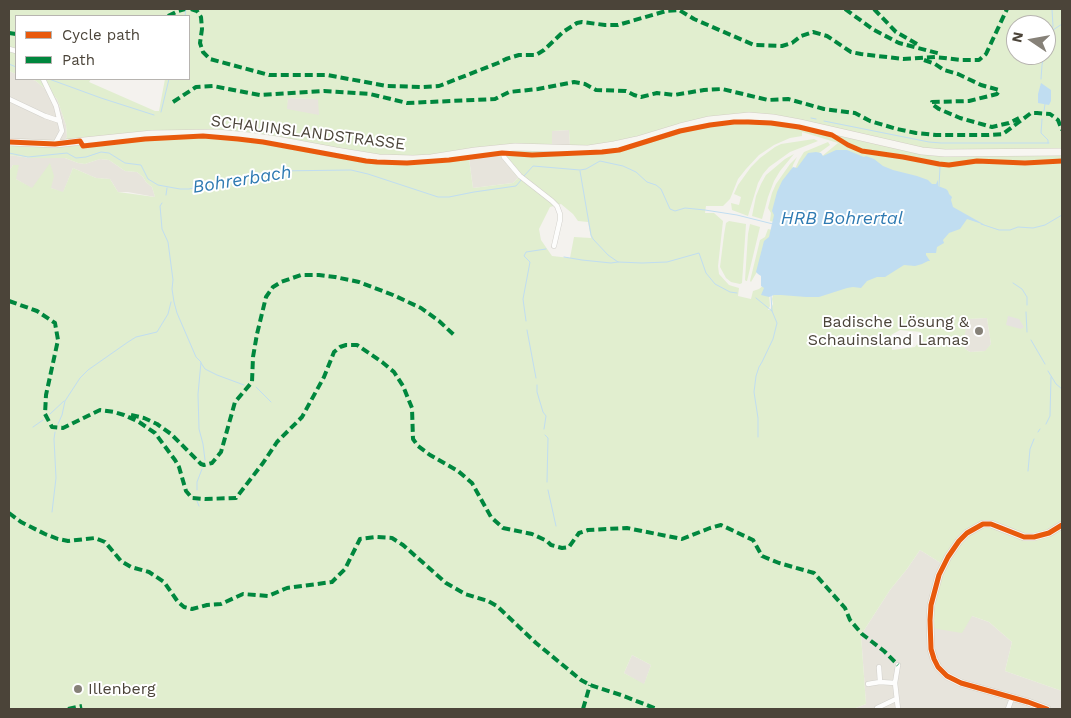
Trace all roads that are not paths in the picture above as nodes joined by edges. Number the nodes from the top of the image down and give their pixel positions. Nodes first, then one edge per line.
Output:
1 (43, 80) edge
2 (9, 99) edge
3 (60, 121) junction
4 (9, 142) edge
5 (55, 144) junction
6 (501, 148) junction
7 (1062, 152) edge
8 (554, 246) dead end
9 (1062, 525) edge
10 (898, 665) dead end
11 (879, 667) dead end
12 (880, 682) junction
13 (895, 683) junction
14 (868, 684) dead end
15 (1012, 698) junction
16 (896, 699) junction
17 (877, 708) dead end
18 (898, 709) edge
19 (1008, 709) edge
20 (1046, 709) edge

1 - 3 street
2 - 3 street
3 - 5 street
4 - 5 main road, SCHAUINSLANDSTRASSE
5 - 6 main road, SCHAUINSLANDSTRASSE
6 - 7 main road, SCHAUINSLANDSTRASSE
6 - 8 street
9 - 15 main road
10 - 13 street
11 - 12 street
12 - 13 street
12 - 14 street
13 - 16 street
15 - 19 street
15 - 20 main road
16 - 17 street
16 - 18 street

